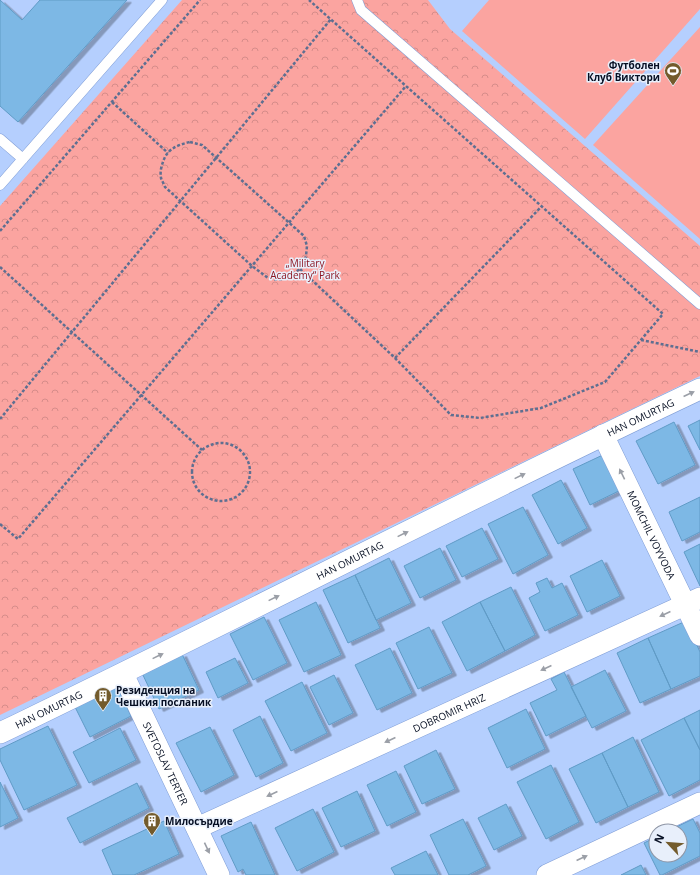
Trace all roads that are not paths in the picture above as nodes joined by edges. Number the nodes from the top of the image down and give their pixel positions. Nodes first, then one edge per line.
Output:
1 (162, 0) edge
2 (357, 0) edge
3 (0, 139) edge
4 (23, 159) junction
5 (0, 185) edge
6 (700, 304) edge
7 (700, 389) edge
8 (603, 435) junction
9 (693, 601) edge
10 (700, 635) edge
11 (123, 674) junction
12 (0, 733) edge
13 (700, 803) edge
14 (197, 828) junction
15 (219, 875) edge
16 (547, 875) edge

1 - 4 lane
2 - 6 lane
3 - 4 lane
4 - 5 lane
8 -> 7 street, HAN OMURTAG
9 -> 8 street, MOMCHIL VOYVODA
11 -> 8 street, HAN OMURTAG
9 - 10 street, MOMCHIL VOYVODA
9 -> 14 street, DOBROMIR HRIZ
11 - 12 street, HAN OMURTAG
11 - 14 street, SVETOSLAV TERTER
16 -> 13 street
14 -> 15 street, SVETOSLAV TERTER

